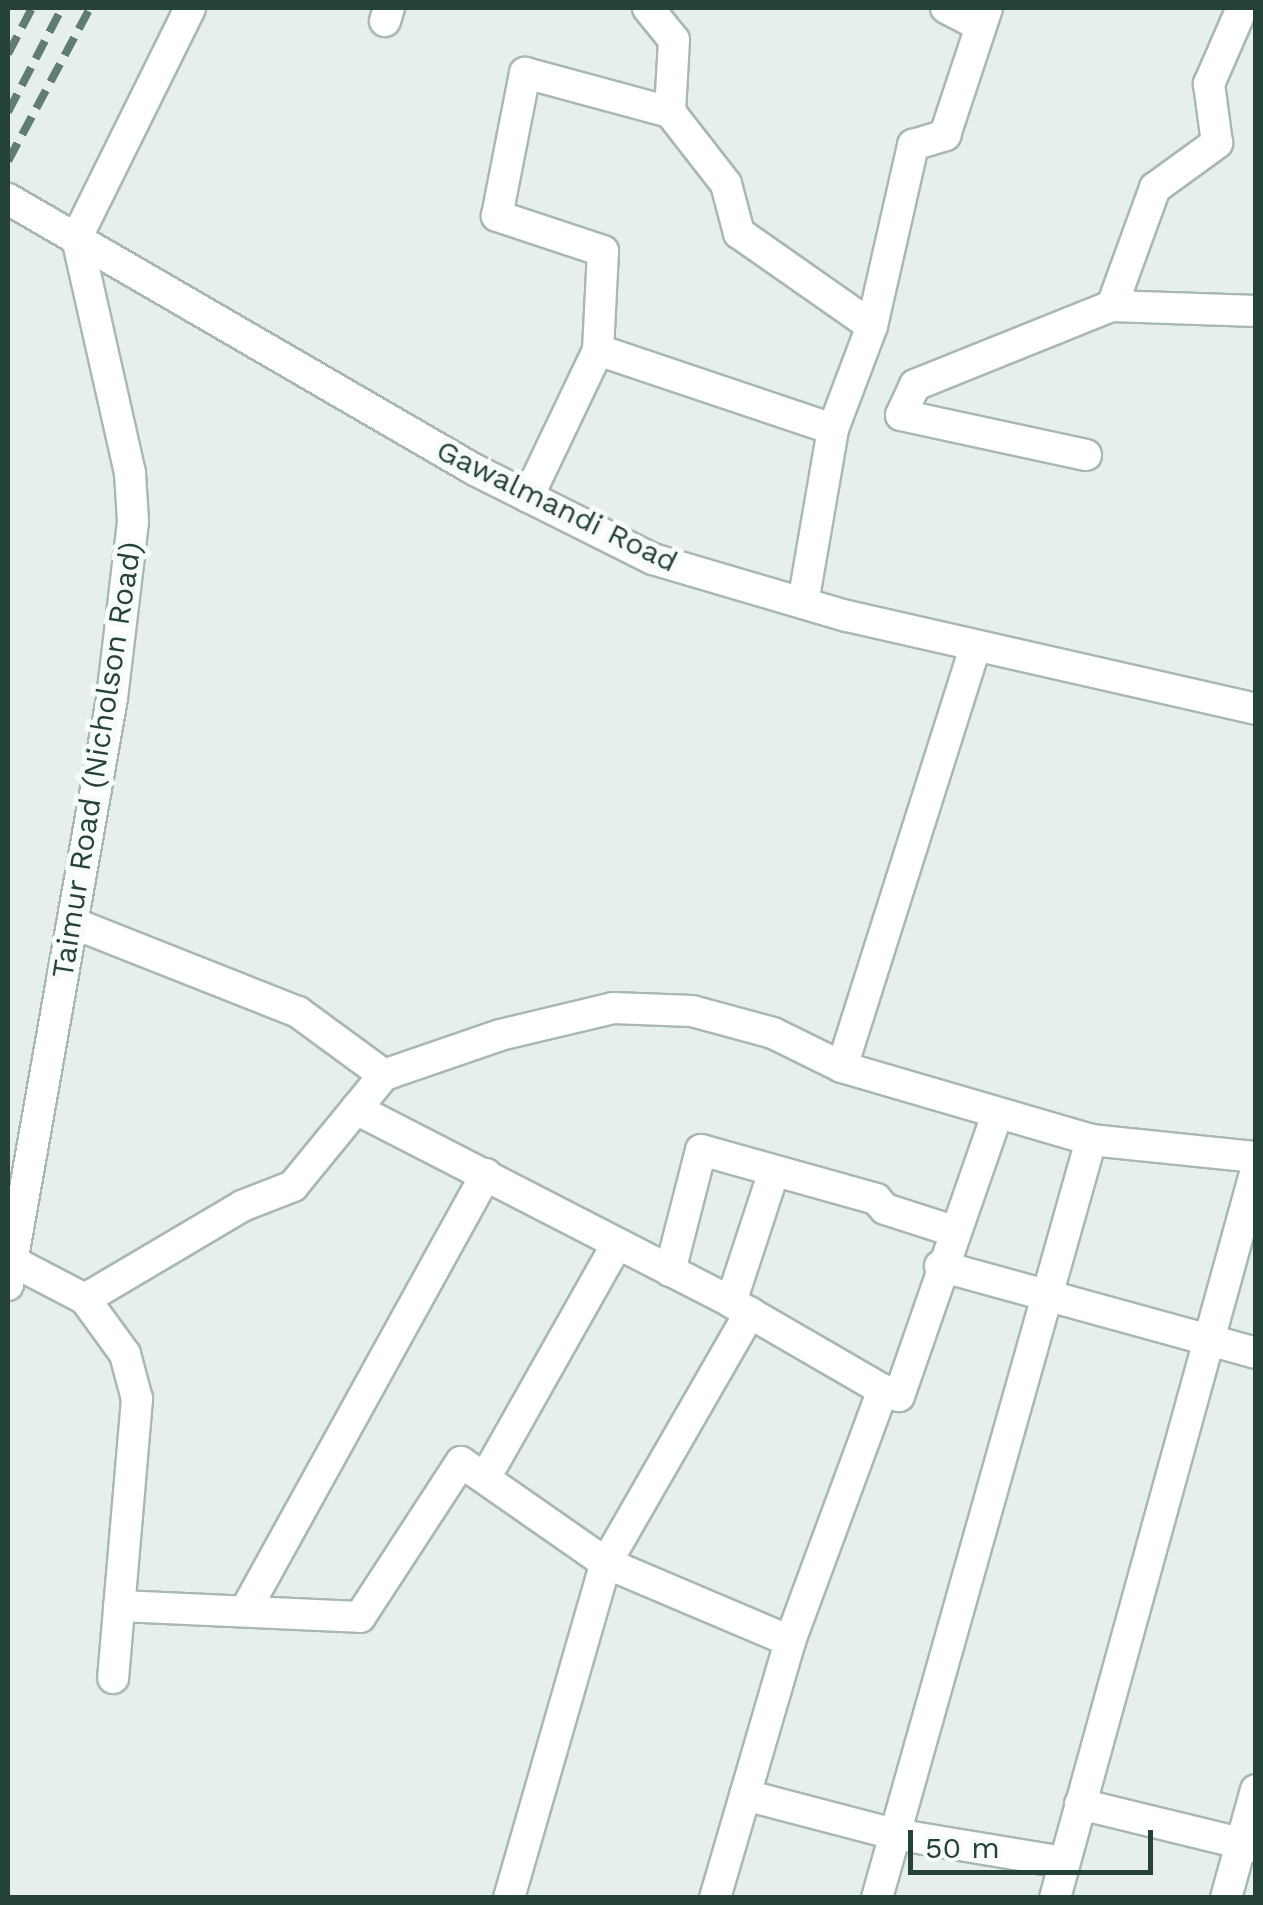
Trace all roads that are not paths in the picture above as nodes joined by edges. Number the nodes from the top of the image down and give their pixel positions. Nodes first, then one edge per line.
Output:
1 (190, 8) edge
2 (648, 8) edge
3 (946, 8) edge
4 (1242, 8) edge
5 (984, 17) edge
6 (670, 112) junction
7 (8, 199) edge
8 (77, 236) junction
9 (1112, 306) junction
10 (1256, 311) edge
11 (872, 326) junction
12 (598, 350) junction
13 (833, 429) junction
14 (1086, 455) dead end
15 (528, 497) junction
16 (802, 603) junction
17 (975, 648) junction
18 (1256, 709) edge
19 (73, 922) junction
20 (842, 1067) junction
21 (384, 1075) junction
22 (356, 1109) junction
23 (997, 1114) junction
24 (1091, 1140) junction
25 (1256, 1157) edge
26 (1256, 1170) edge
27 (774, 1171) junction
28 (486, 1174) junction
29 (17, 1188) edge
30 (954, 1231) junction
31 (618, 1244) junction
32 (940, 1266) junction
33 (670, 1270) junction
34 (11, 1273) edge
35 (1045, 1297) junction
36 (86, 1298) junction
37 (741, 1308) junction
38 (1204, 1340) junction
39 (1256, 1352) edge
40 (883, 1390) junction
41 (492, 1464) dead end
42 (606, 1563) junction
43 (119, 1606) junction
44 (245, 1611) junction
45 (790, 1641) junction
46 (113, 1678) dead end
47 (1256, 1790) edge
48 (746, 1795) junction
49 (1080, 1804) junction
50 (894, 1834) junction
51 (1248, 1845) edge
52 (1064, 1862) junction
53 (509, 1898) edge
54 (715, 1898) edge
55 (877, 1898) edge
56 (1054, 1898) edge
57 (1226, 1898) edge

1 - 8 street
2 - 6 street
3 - 5 street
4 - 9 street
5 - 11 street
6 - 11 street
6 - 12 street
7 - 8 street, Gawalmandi Road
8 - 15 street, Gawalmandi Road
8 - 19 street, Taimur Road (Nicholson Road)
9 - 10 street
9 - 14 street
11 - 13 street
12 - 13 street
12 - 15 street
13 - 16 street
15 - 16 street, Gawalmandi Road
16 - 17 street, Gawalmandi Road
17 - 18 street, Gawalmandi Road
17 - 20 street
19 - 21 street
19 - 29 street, Taimur Road (Nicholson Road)
20 - 21 street
20 - 23 street
21 - 22 street
22 - 28 street
22 - 36 street
23 - 24 street
23 - 30 street
24 - 25 street
24 - 35 street
26 - 38 street
27 - 30 street
27 - 33 street
27 - 37 street
28 - 31 street
28 - 44 street
29 - 34 street, Taimur Road (Nicholson Road)
30 - 32 street
31 - 33 street
31 - 41 street
32 - 35 street
32 - 40 street
33 - 37 street
34 - 36 street
35 - 38 street
35 - 50 street
36 - 43 street
37 - 40 street
37 - 42 street
38 - 39 street
38 - 49 street
40 - 45 street
42 - 44 street
42 - 45 street
42 - 53 street
43 - 44 street
43 - 46 street
45 - 48 street
47 - 51 street
48 - 50 street
48 - 54 street
49 - 51 street
49 - 52 street
50 - 52 street
50 - 55 street
51 - 57 street
52 - 56 street

